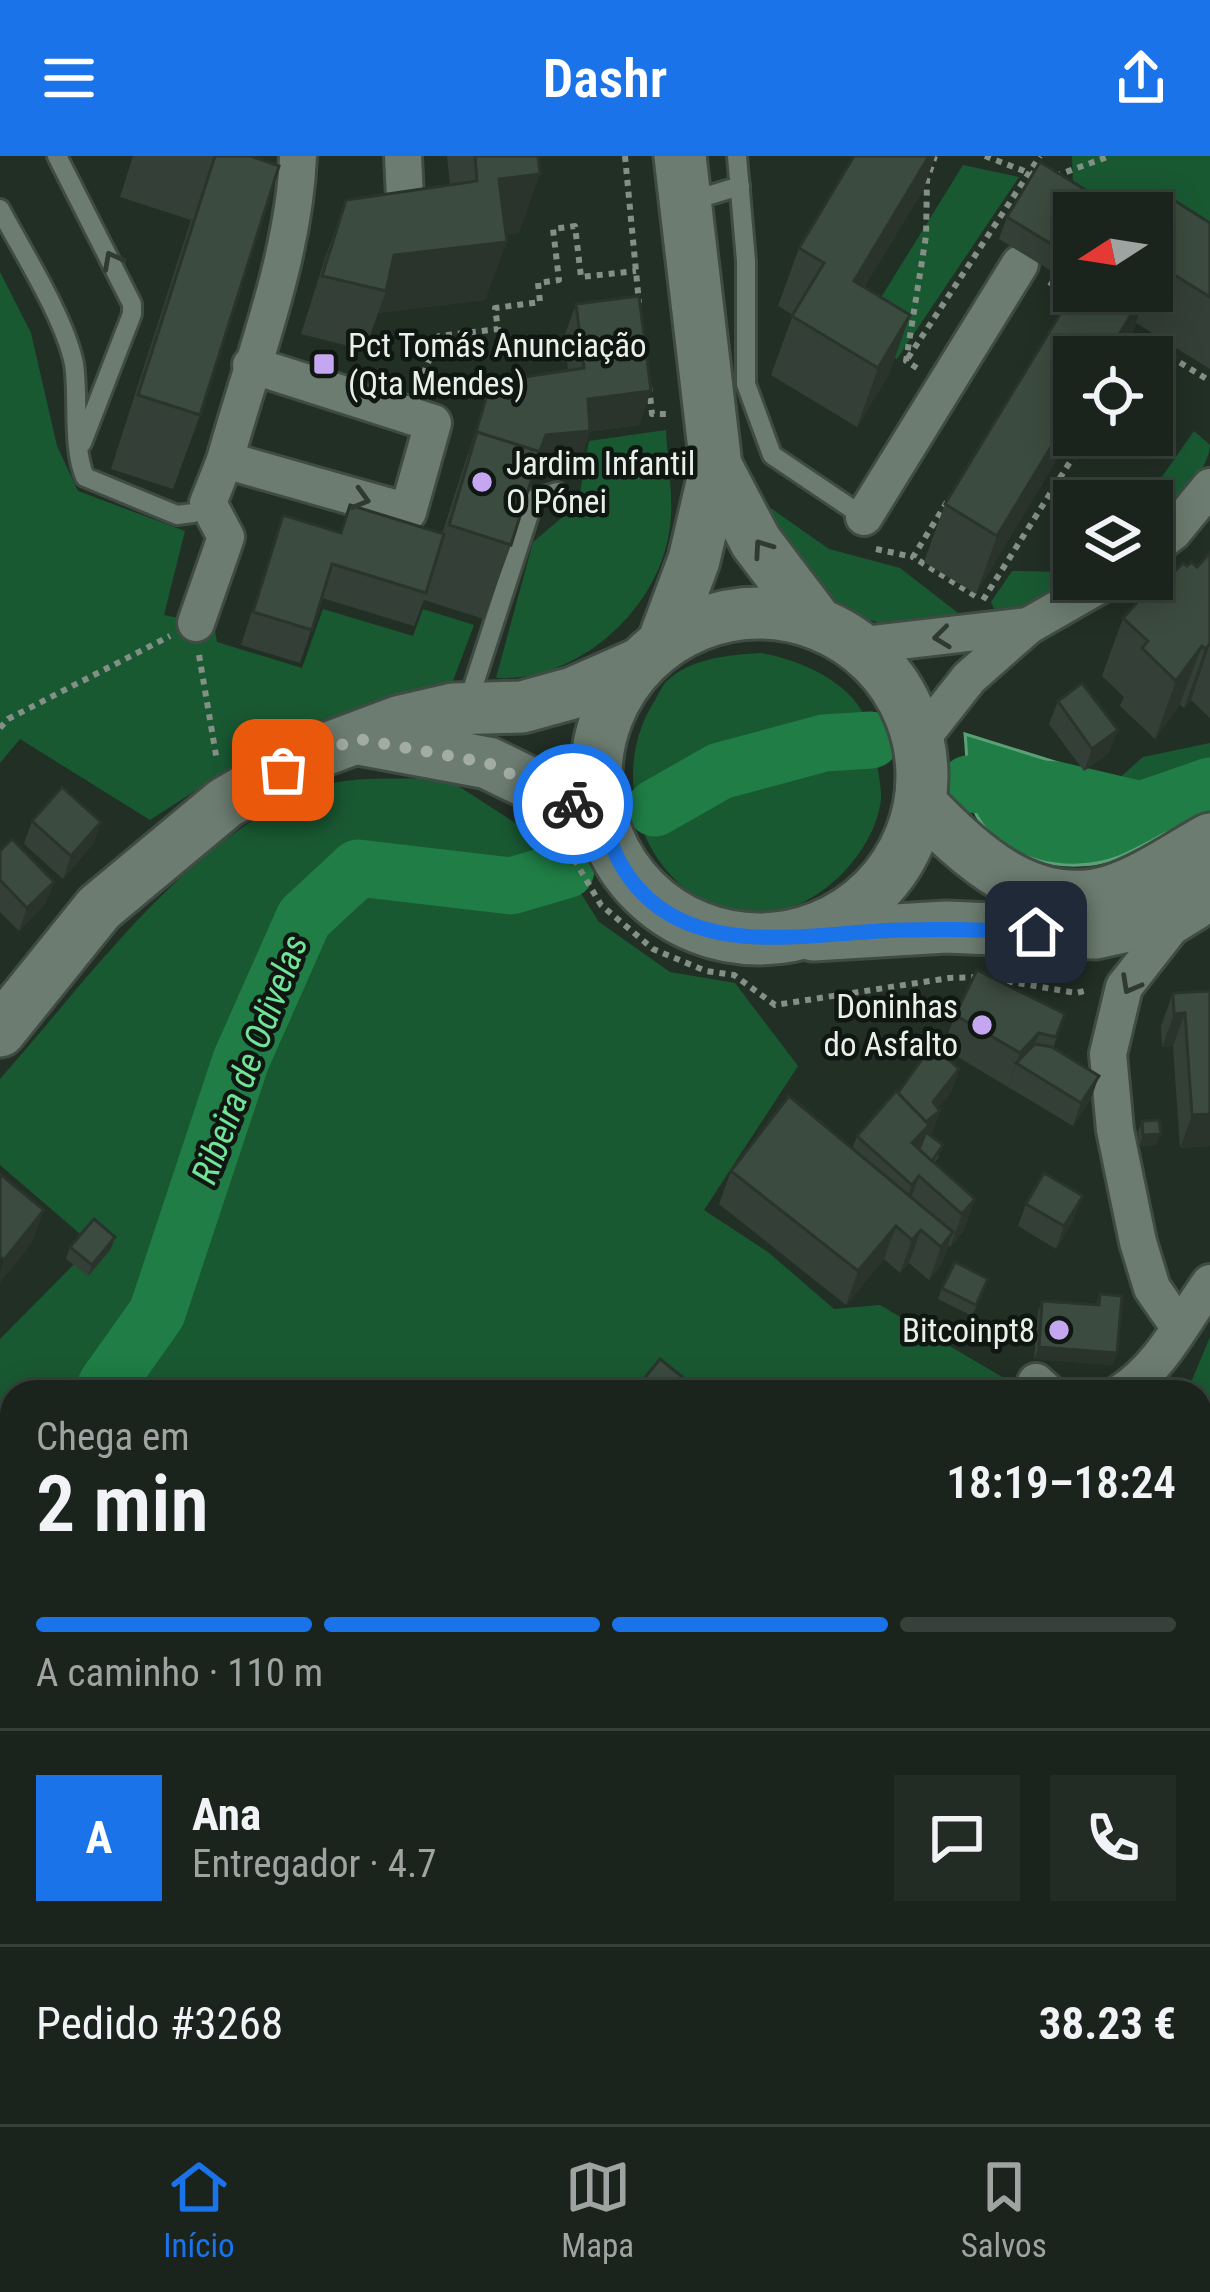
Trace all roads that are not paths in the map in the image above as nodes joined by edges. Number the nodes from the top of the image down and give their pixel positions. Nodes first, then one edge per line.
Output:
1 (57, 156) edge
2 (298, 156) edge
3 (403, 156) edge
4 (737, 156) edge
5 (683, 179) edge
6 (740, 186) junction
7 (405, 198) edge
8 (0, 208) edge
9 (1020, 264) dead end
10 (68, 343) junction
11 (115, 359) junction
12 (251, 365) junction
13 (80, 447) junction
14 (237, 463) junction
15 (716, 466) junction
16 (1210, 487) edge
17 (557, 492) dead end
18 (208, 503) junction
19 (1173, 532) edge
20 (870, 533) joint
21 (1073, 600) edge
22 (196, 623) road end
23 (1028, 626) junction
24 (837, 635) junction
25 (651, 654) junction
26 (479, 708) junction
27 (359, 739) junction
28 (917, 744) junction
29 (920, 803) junction
30 (601, 818) junction
31 (1210, 839) edge
32 (1210, 885) edge
33 (1210, 903) edge
34 (795, 936) junction
35 (0, 1030) edge
36 (1210, 1283) edge
37 (1210, 1299) edge
38 (1179, 1327) junction
39 (1140, 1380) edge
40 (1173, 1380) edge

11 -> 1 lane
2 - 12 street
3 - 7 street
4 - 6 lane
5 - 6 lane
5 - 15 main road
6 - 20 lane
8 - 10 lane
9 - 20 street
10 - 11 lane
10 - 13 lane
11 - 13 lane
12 - 14 street
14 -> 12 street
13 - 18 lane
14 - 18 street
24 -> 15 main road
15 - 25 main road
16 - 19 street
17 - 26 lane
18 - 22 street
21 - 23 street
23 -> 24 street
23 - 28 street
24 - 25 main road
24 - 28 main road
25 - 26 main road
25 - 30 main road
26 - 27 main road
27 - 30 main road
27 - 35 main road
28 - 29 main road
29 - 31 main road
29 - 34 main road
30 - 34 main road
32 - 34 main road
33 -> 38 street
36 - 38 street
37 - 40 street
38 - 39 street

